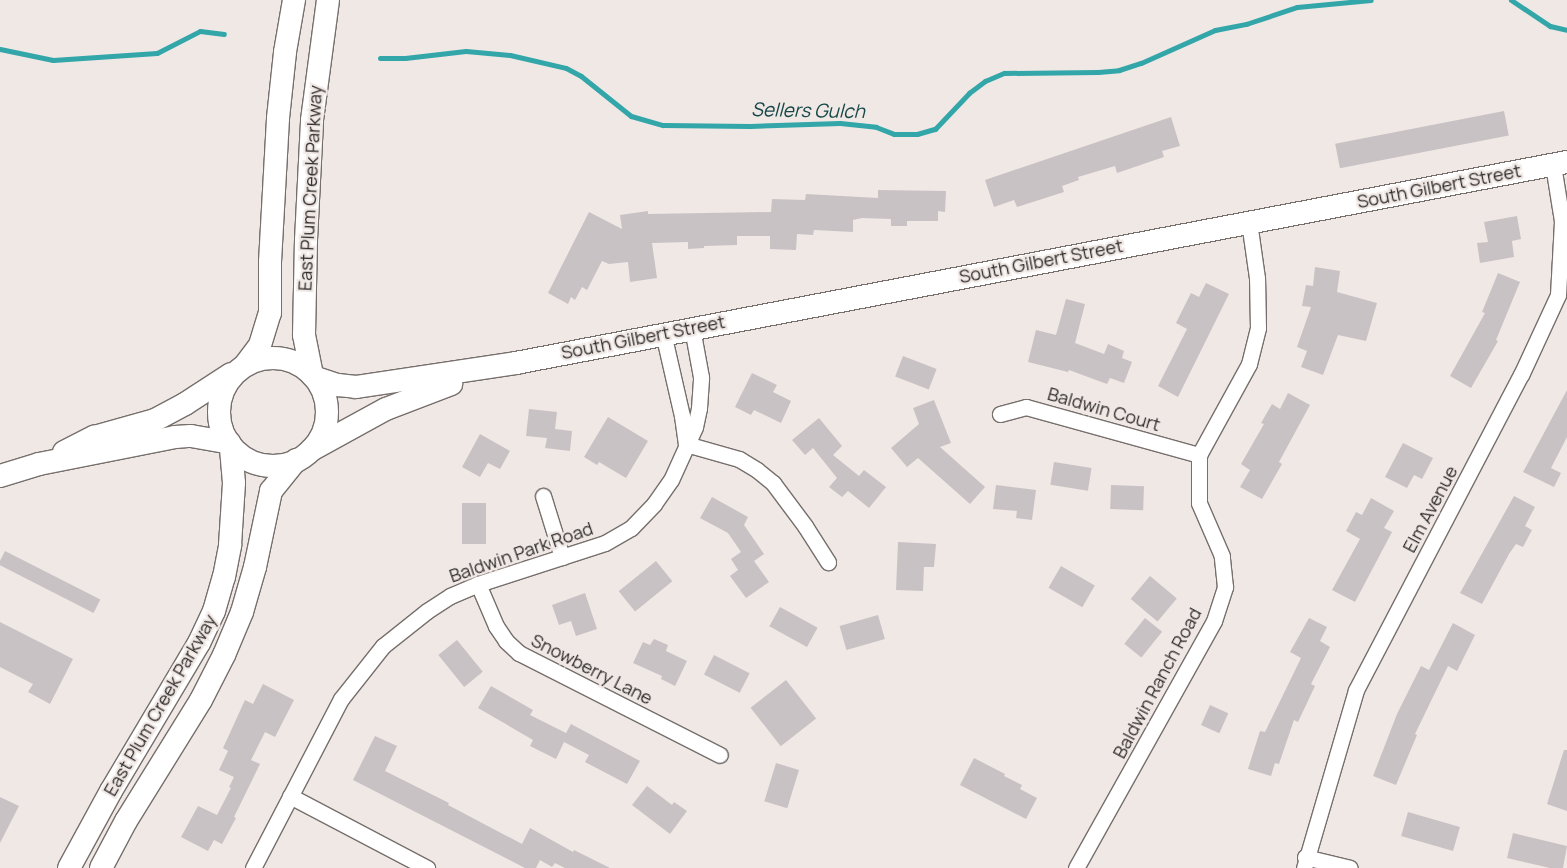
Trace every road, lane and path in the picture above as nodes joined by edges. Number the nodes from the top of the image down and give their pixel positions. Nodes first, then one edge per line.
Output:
1 (294, 0) edge
2 (328, 0) edge
3 (1560, 163) edge
4 (1565, 221) edge
5 (1248, 222) junction
6 (692, 328) junction
7 (663, 333) junction
8 (516, 363) junction
9 (241, 368) junction
10 (314, 377) junction
11 (1000, 414) dead end
12 (686, 444) junction
13 (230, 445) junction
14 (304, 455) junction
15 (1199, 455) junction
16 (38, 464) junction
17 (0, 476) edge
18 (543, 496) dead end
19 (562, 557) junction
20 (828, 562) dead end
21 (478, 584) junction
22 (179, 678) junction
23 (720, 755) dead end
24 (290, 796) junction
25 (126, 821) junction
26 (1304, 862) edge
27 (68, 868) edge
28 (101, 868) edge
29 (253, 868) edge
30 (427, 868) edge
31 (1076, 868) edge
32 (1350, 868) edge

1 - 9 main road, East Plum Creek Parkway
2 - 10 main road, East Plum Creek Parkway
3 - 4 street, Elm Avenue
3 - 5 main road, South Gilbert Street
4 - 26 street, Elm Avenue
5 - 6 main road, South Gilbert Street
5 - 15 street, Baldwin Ranch Road
6 - 7 main road, South Gilbert Street
6 - 12 street, Baldwin Park Road
7 - 8 main road, South Gilbert Street
7 - 12 street
8 - 10 main road, South Gilbert Street
8 - 14 main road, South Gilbert Street
9 - 10 main road
9 - 13 main road
9 - 16 main road
10 - 14 main road
11 - 15 street, Baldwin Court
12 - 19 street, Baldwin Park Road
12 - 20 street
13 - 14 main road
13 - 16 main road
13 - 22 main road, East Plum Creek Parkway
14 - 25 main road, East Plum Creek Parkway
15 - 31 street, Baldwin Ranch Road
16 - 17 main road
18 - 19 street
19 - 21 street, Baldwin Park Road
21 - 23 street, Snowberry Lane
21 - 24 street, Baldwin Park Road
22 - 25 main road
22 - 27 main road, East Plum Creek Parkway
24 - 29 street, Baldwin Park Road
24 - 30 street
25 - 28 main road, East Plum Creek Parkway
26 - 32 street

